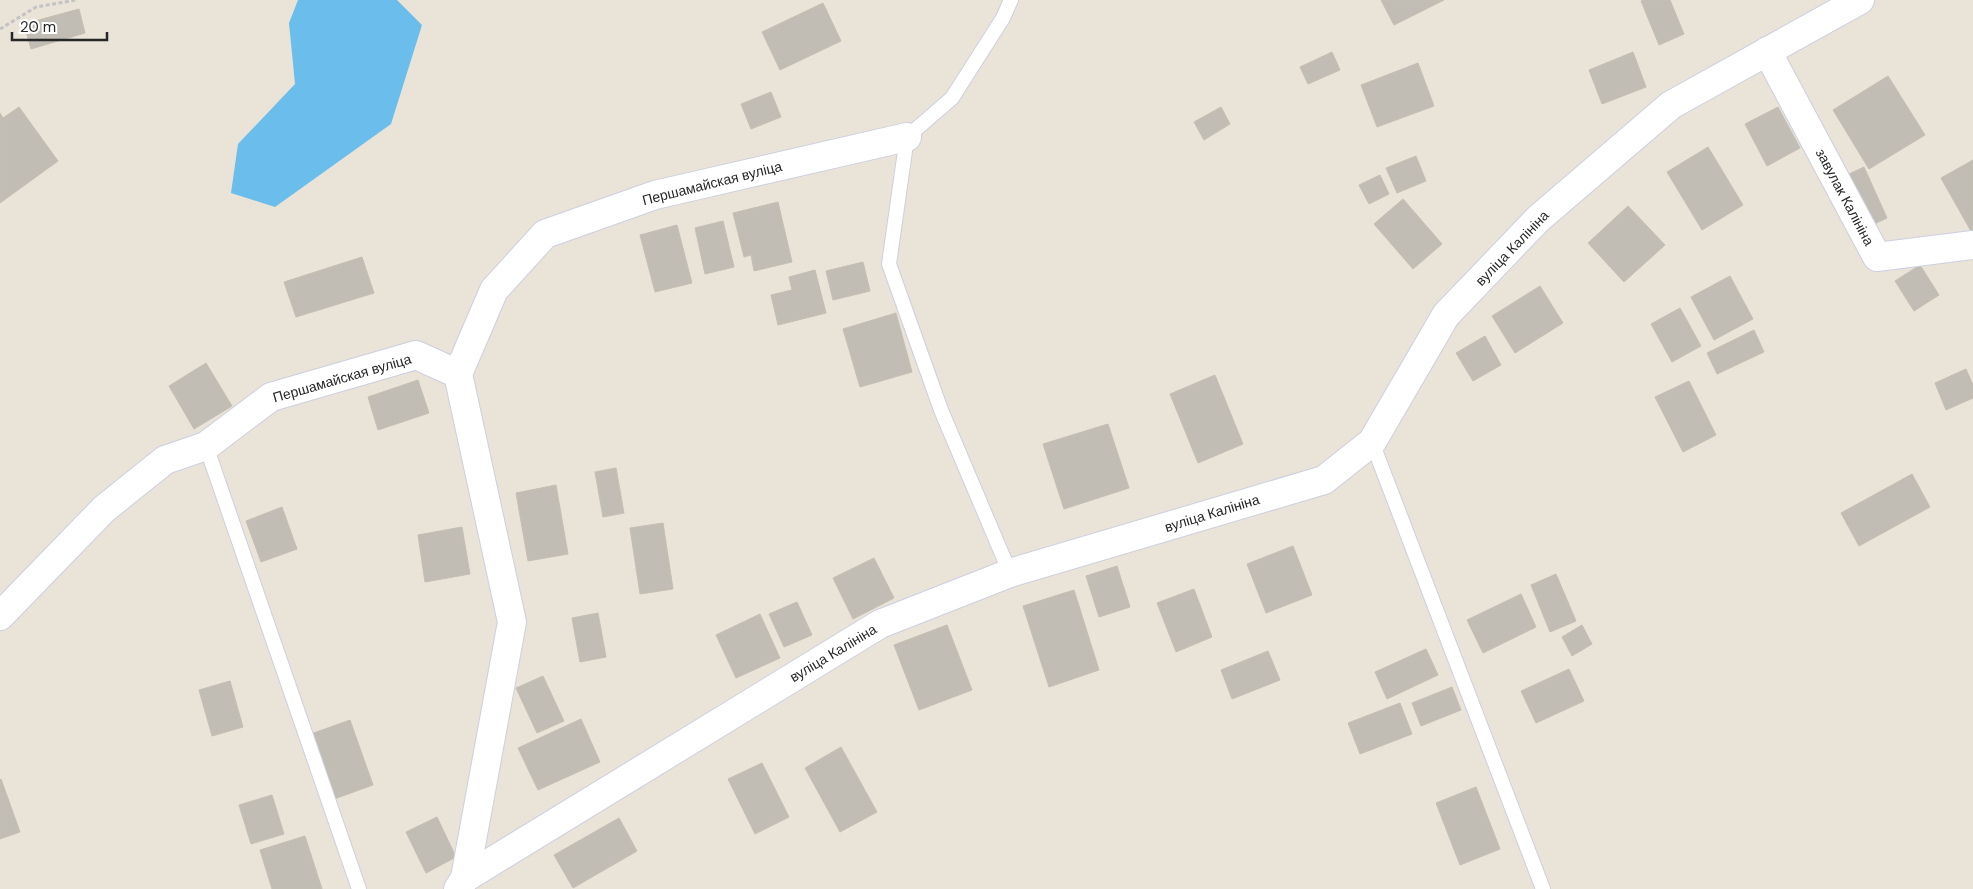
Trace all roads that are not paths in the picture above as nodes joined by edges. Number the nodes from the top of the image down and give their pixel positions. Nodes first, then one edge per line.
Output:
1 (1011, 0) edge
2 (1860, 0) edge
3 (1767, 51) junction
4 (907, 137) junction
5 (1973, 245) edge
6 (458, 374) junction
7 (1372, 442) junction
8 (206, 446) junction
9 (1010, 573) junction
10 (0, 616) edge
11 (461, 884) edge
12 (359, 889) edge
13 (1543, 889) edge

1 - 4 lane
2 - 3 street, вуліца Калініна
3 - 5 street, завулак Калініна
3 - 7 street, вуліца Калініна
4 - 6 street, Першамайская вуліца
4 - 9 lane
6 - 8 street, Першамайская вуліца
6 - 11 street
7 - 9 street, вуліца Калініна
7 - 13 lane
8 - 10 street, Першамайская вуліца
8 - 12 lane
9 - 11 street, вуліца Калініна

